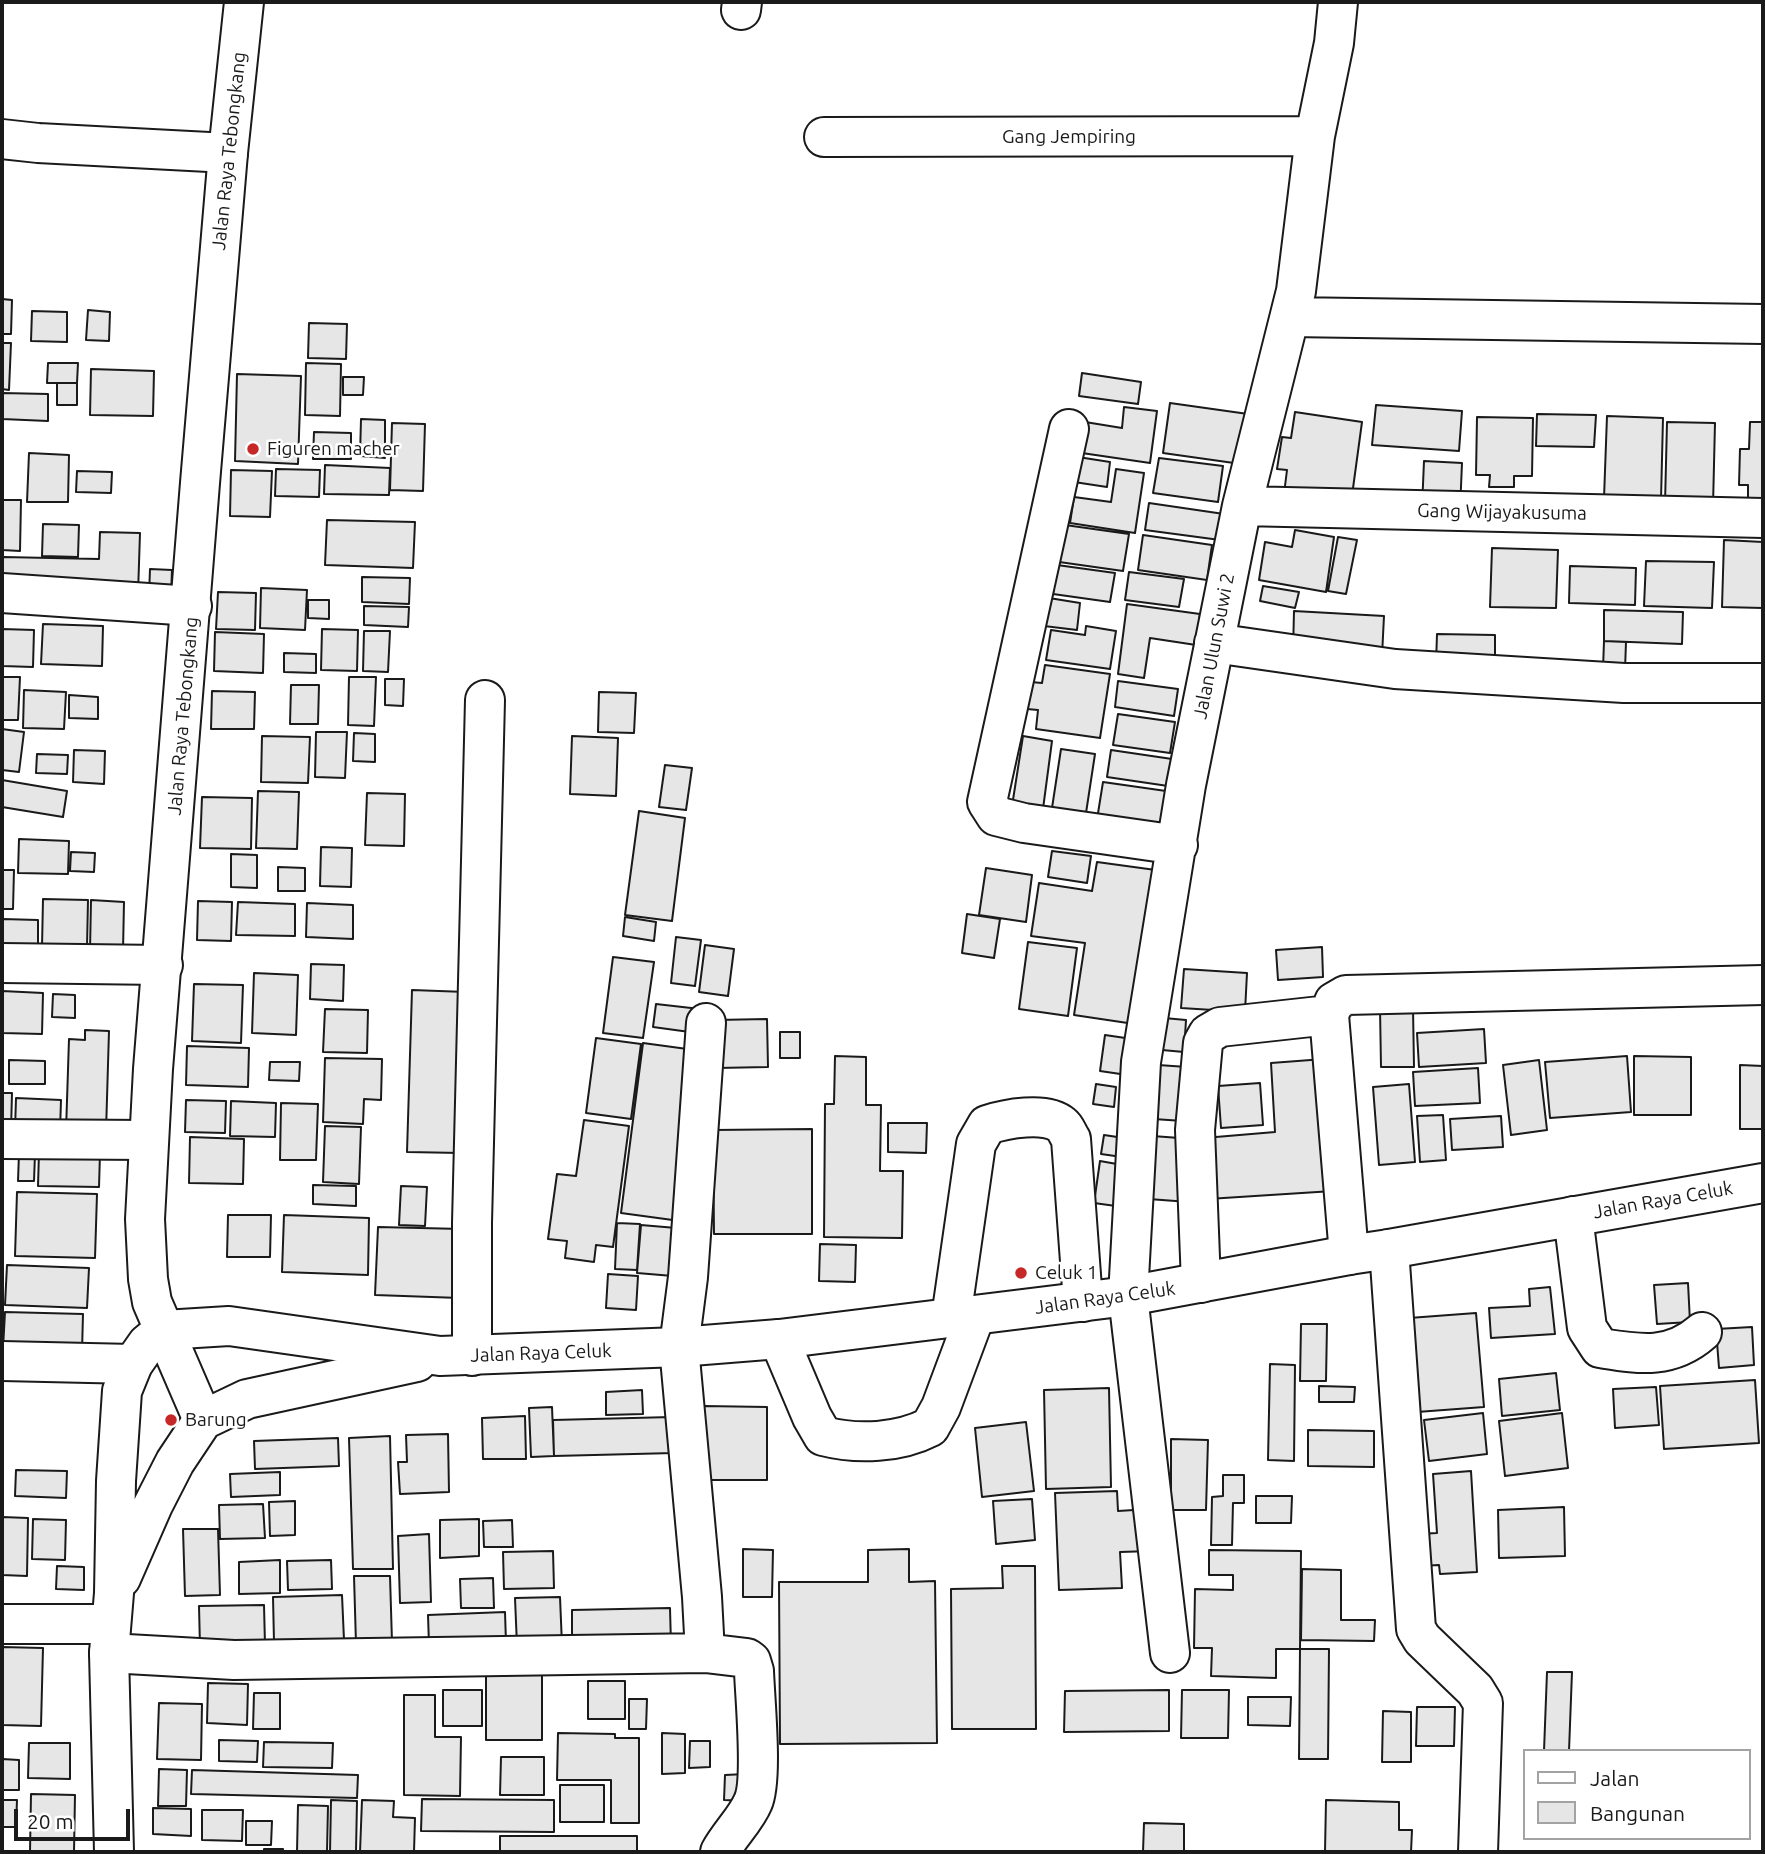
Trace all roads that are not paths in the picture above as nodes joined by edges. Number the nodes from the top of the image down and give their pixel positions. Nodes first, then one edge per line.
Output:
1 (244, 2) edge
2 (1338, 2) edge
3 (1315, 136) junction
4 (824, 137) dead end
5 (2, 139) edge
6 (228, 153) junction
7 (1290, 317) junction
8 (1763, 324) edge
9 (1069, 429) dead end
10 (1242, 506) junction
11 (1763, 517) edge
12 (2, 593) edge
13 (192, 606) junction
14 (1214, 643) junction
15 (1763, 683) edge
16 (485, 700) dead end
17 (1178, 845) junction
18 (2, 963) edge
19 (163, 965) junction
20 (1763, 985) edge
21 (1329, 1014) junction
22 (706, 1023) dead end
23 (2, 1139) edge
24 (148, 1140) junction
25 (1763, 1183) edge
26 (1574, 1228) junction
27 (1389, 1250) junction
28 (1349, 1255) junction
29 (1201, 1283) junction
30 (1128, 1296) junction
31 (1083, 1302) junction
32 (963, 1317) junction
33 (164, 1330) junction
34 (1702, 1332) dead end
35 (779, 1339) junction
36 (679, 1347) junction
37 (456, 1356) junction
38 (2, 1361) edge
39 (133, 1364) junction
40 (203, 1420) junction
41 (2, 1624) edge
42 (111, 1624) junction
43 (705, 1653) junction
44 (1170, 1653) dead end
45 (114, 1852) edge
46 (720, 1852) edge
47 (1478, 1852) edge

1 - 6 main road, Jalan Raya Tebongkang
2 - 3 main road, Jalan Ulun Suwi 2
3 - 4 main road, Gang Jempiring
3 - 7 main road, Jalan Ulun Suwi 2
5 - 6 main road
6 - 13 main road, Jalan Raya Tebongkang
7 - 8 main road
7 - 10 main road, Jalan Ulun Suwi 2
9 - 17 main road
10 - 11 main road, Gang Wijayakusuma
10 - 14 main road, Jalan Ulun Suwi 2
12 - 13 main road
13 - 19 main road, Jalan Raya Tebongkang
14 - 15 main road
14 - 17 main road, Jalan Ulun Suwi 2
16 - 37 main road
17 - 30 main road, Jalan Ulun Suwi 2
18 - 19 main road
19 - 24 main road, Jalan Raya Tebongkang
20 - 21 main road
21 - 28 main road
21 - 29 main road
22 - 36 main road
23 - 24 main road
24 - 33 main road, Jalan Raya Tebongkang
25 - 26 main road, Jalan Raya Celuk
26 - 27 main road, Jalan Raya Celuk
26 - 34 main road
27 - 28 main road, Jalan Raya Celuk
27 - 47 main road
28 - 29 main road, Jalan Raya Celuk
29 - 30 main road, Jalan Raya Celuk
30 - 31 main road, Jalan Raya Celuk
30 - 44 main road, Jalan Ulun Suwi 2
31 - 32 main road, Jalan Raya Celuk
31 - 32 main road
32 - 35 main road, Jalan Raya Celuk
32 - 35 main road
33 - 37 main road, Jalan Raya Celuk
33 - 39 main road
33 - 40 main road, Jalan Raya Tebongkang
35 - 36 main road, Jalan Raya Celuk
36 - 37 main road, Jalan Raya Celuk
36 - 43 main road
37 - 40 main road, Jalan Raya Celuk
38 - 39 main road
39 - 42 main road
40 - 42 main road
41 - 42 main road
42 - 43 main road
42 - 45 main road
43 - 46 main road

